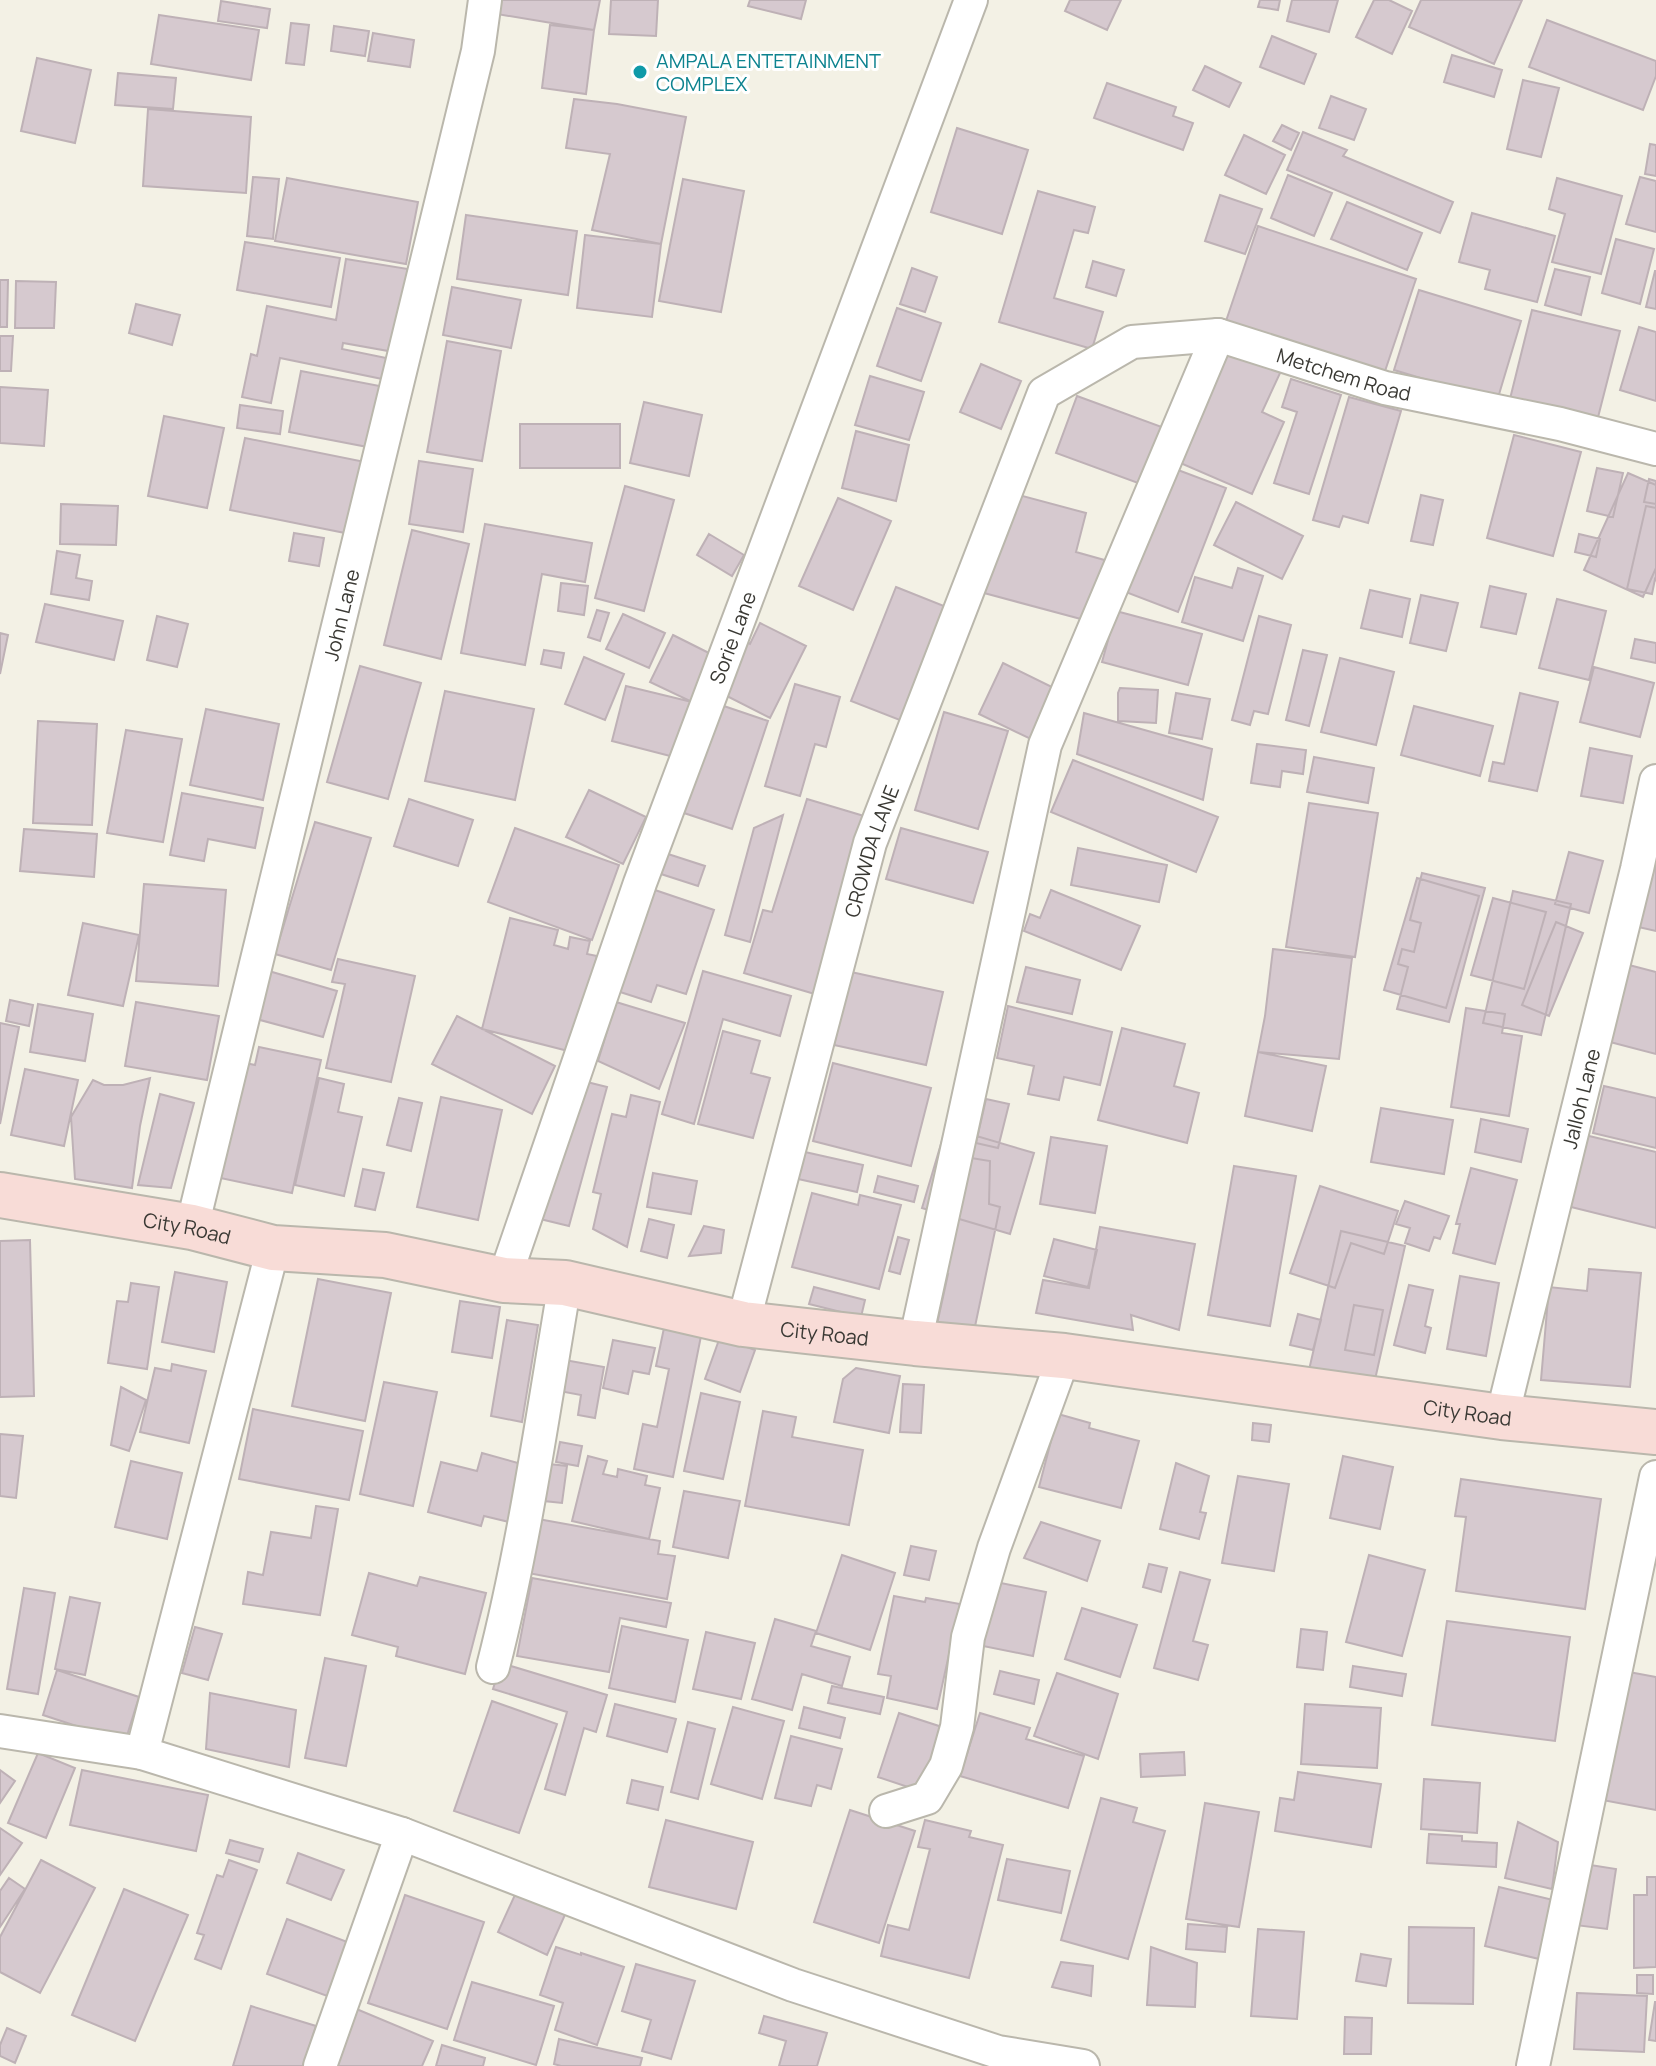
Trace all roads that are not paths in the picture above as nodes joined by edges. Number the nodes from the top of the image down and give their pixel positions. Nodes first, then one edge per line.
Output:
1 (485, 0) edge
2 (971, 0) edge
3 (1218, 335) junction
4 (1044, 393) joint
5 (1656, 449) edge
6 (1656, 781) edge
7 (0, 1195) edge
8 (192, 1227) junction
9 (273, 1248) junction
10 (504, 1280) junction
11 (565, 1283) junction
12 (743, 1324) junction
13 (915, 1343) junction
14 (1064, 1356) junction
15 (1502, 1417) junction
16 (1656, 1432) edge
17 (1656, 1477) edge
18 (493, 1667) dead end
19 (0, 1731) edge
20 (142, 1753) junction
21 (886, 1811) dead end
22 (402, 1834) junction
23 (320, 2066) edge
24 (1083, 2066) edge
25 (1533, 2066) edge

1 - 8 street, John Lane
2 - 10 street, Sorie Lane
3 - 4 street, Metchem Road
3 - 5 street, Metchem Road
3 - 13 street
4 - 12 street, CROWDA LANE
6 - 15 street, Jalloh Lane
7 - 8 main road, City Road
8 - 9 main road, City Road
9 - 10 main road, City Road
9 - 20 street
10 - 11 main road, City Road
11 - 12 main road, City Road
11 - 18 street
12 - 13 main road, City Road
13 - 14 main road, City Road
14 - 15 main road, City Road
14 - 21 street
15 - 16 main road, City Road
17 - 25 street
19 - 20 street
20 - 22 street
22 - 23 street
22 - 24 street

